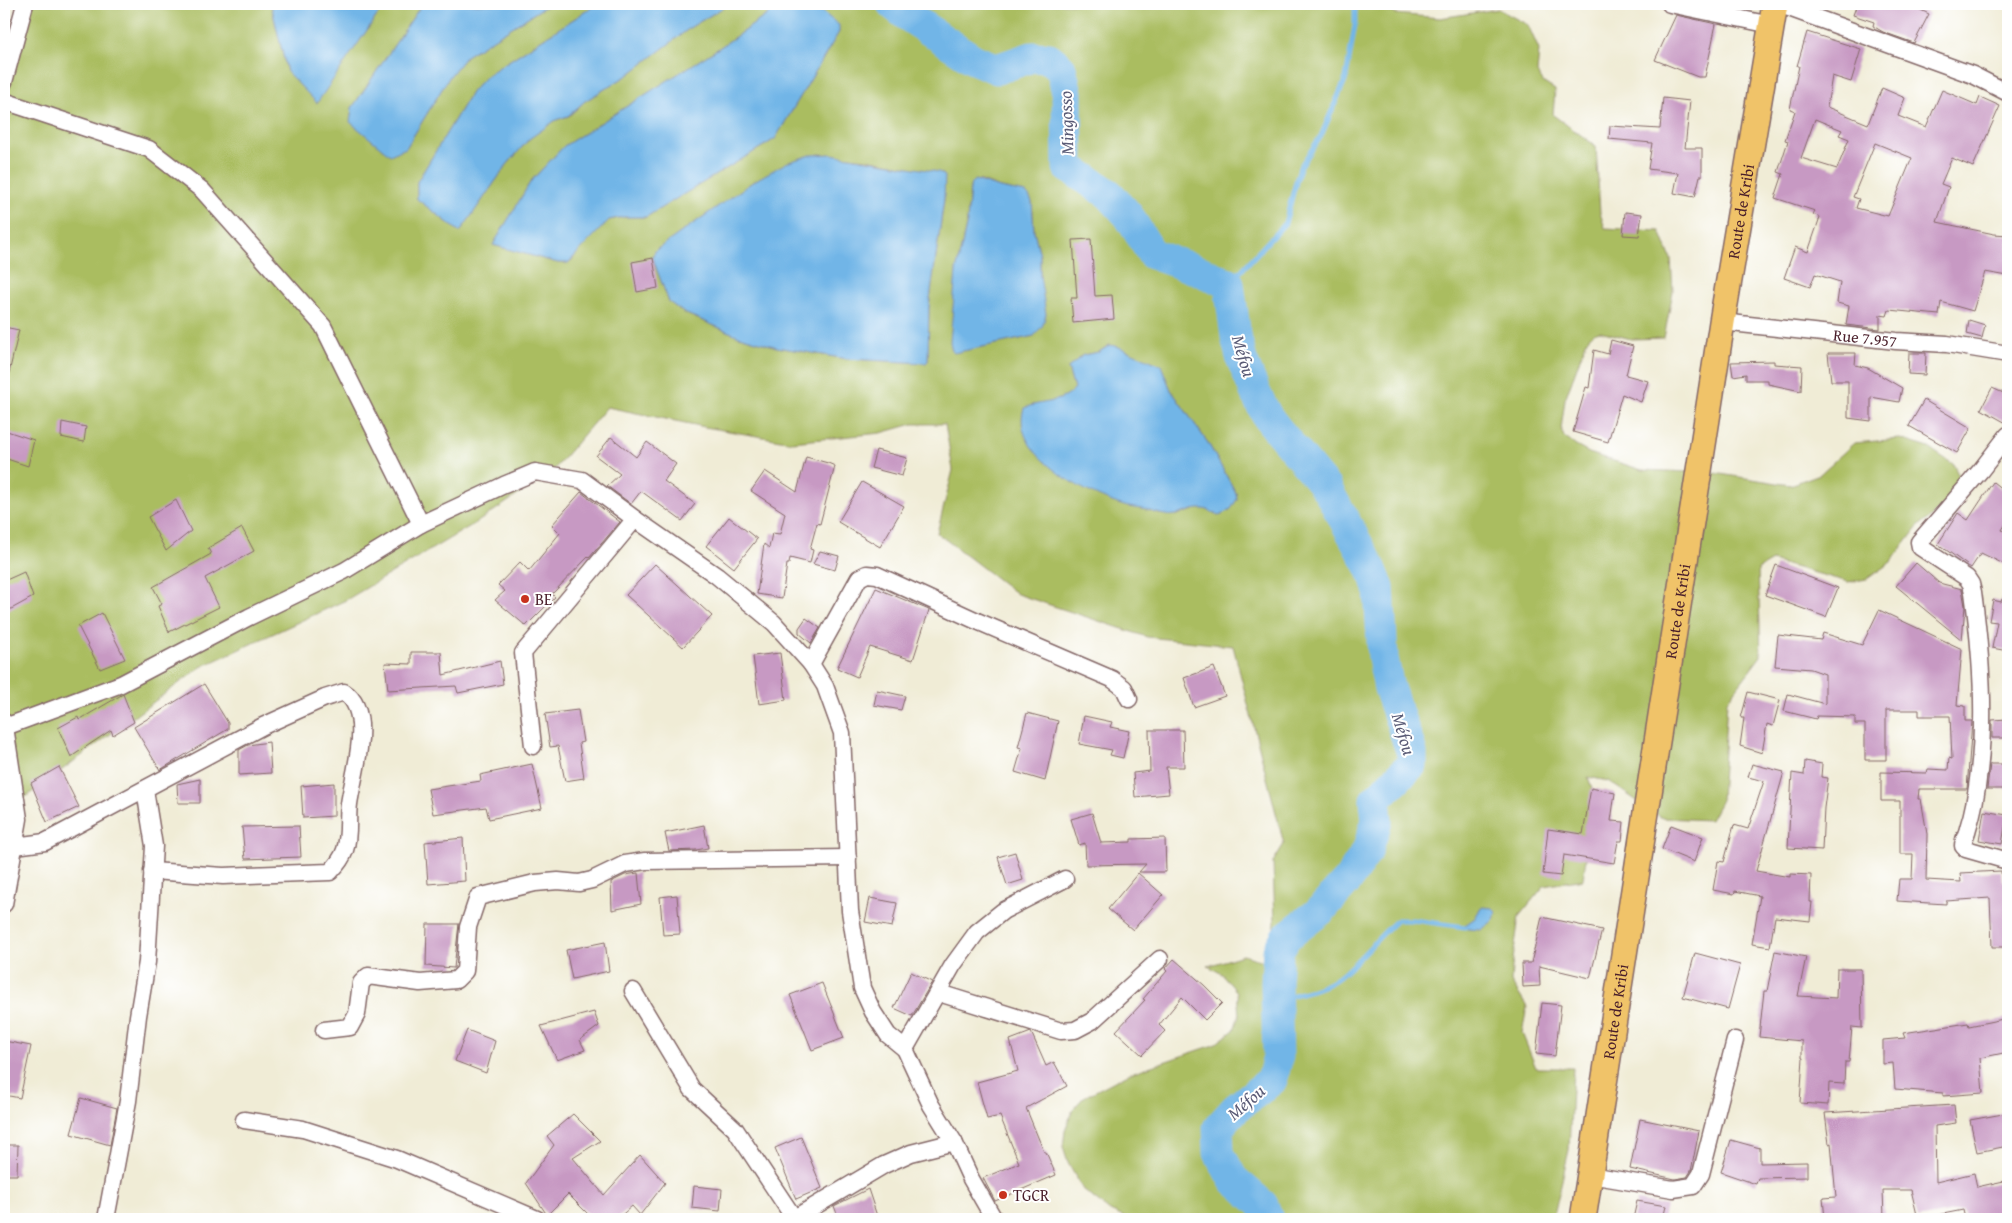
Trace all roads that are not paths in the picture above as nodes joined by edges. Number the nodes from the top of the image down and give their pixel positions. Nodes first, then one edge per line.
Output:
1 (25, 4) edge
2 (1670, 4) edge
3 (1775, 11) edge
4 (4, 82) edge
5 (2008, 93) edge
6 (4, 101) edge
7 (1722, 322) junction
8 (2008, 354) edge
9 (2008, 435) edge
10 (635, 520) junction
11 (420, 524) junction
12 (811, 664) junction
13 (1129, 699) dead end
14 (4, 730) edge
15 (534, 746) dead end
16 (145, 790) junction
17 (14, 846) junction
18 (848, 858) junction
19 (2008, 861) edge
20 (152, 871) junction
21 (1064, 878) dead end
22 (4, 904) edge
23 (1160, 959) dead end
24 (633, 991) dead end
25 (939, 993) junction
26 (324, 1030) dead end
27 (1735, 1040) dead end
28 (905, 1049) junction
29 (734, 1118) dead end
30 (244, 1120) dead end
31 (954, 1142) junction
32 (1590, 1175) junction
33 (106, 1219) edge
34 (537, 1219) edge
35 (794, 1219) edge
36 (994, 1219) edge
37 (1584, 1219) edge

1 - 4 street
2 - 3 street
3 - 5 street
3 - 7 main road, Route de Kribi
6 - 11 street
7 - 8 street, Rue 7.957
7 - 32 main road, Route de Kribi
9 - 19 street
10 - 11 street
10 - 12 street
10 - 15 street
11 - 14 street
12 - 13 street
12 - 18 street
14 - 17 street
16 - 17 street
16 - 20 street
16 - 20 street
17 - 22 street
18 - 26 street
18 - 28 street
20 - 33 street
21 - 25 street
23 - 25 street
24 - 35 street
25 - 28 street
27 - 32 street
28 - 31 street
29 - 35 street
30 - 34 street
31 - 35 street
31 - 36 street
32 - 37 main road, Route de Kribi

